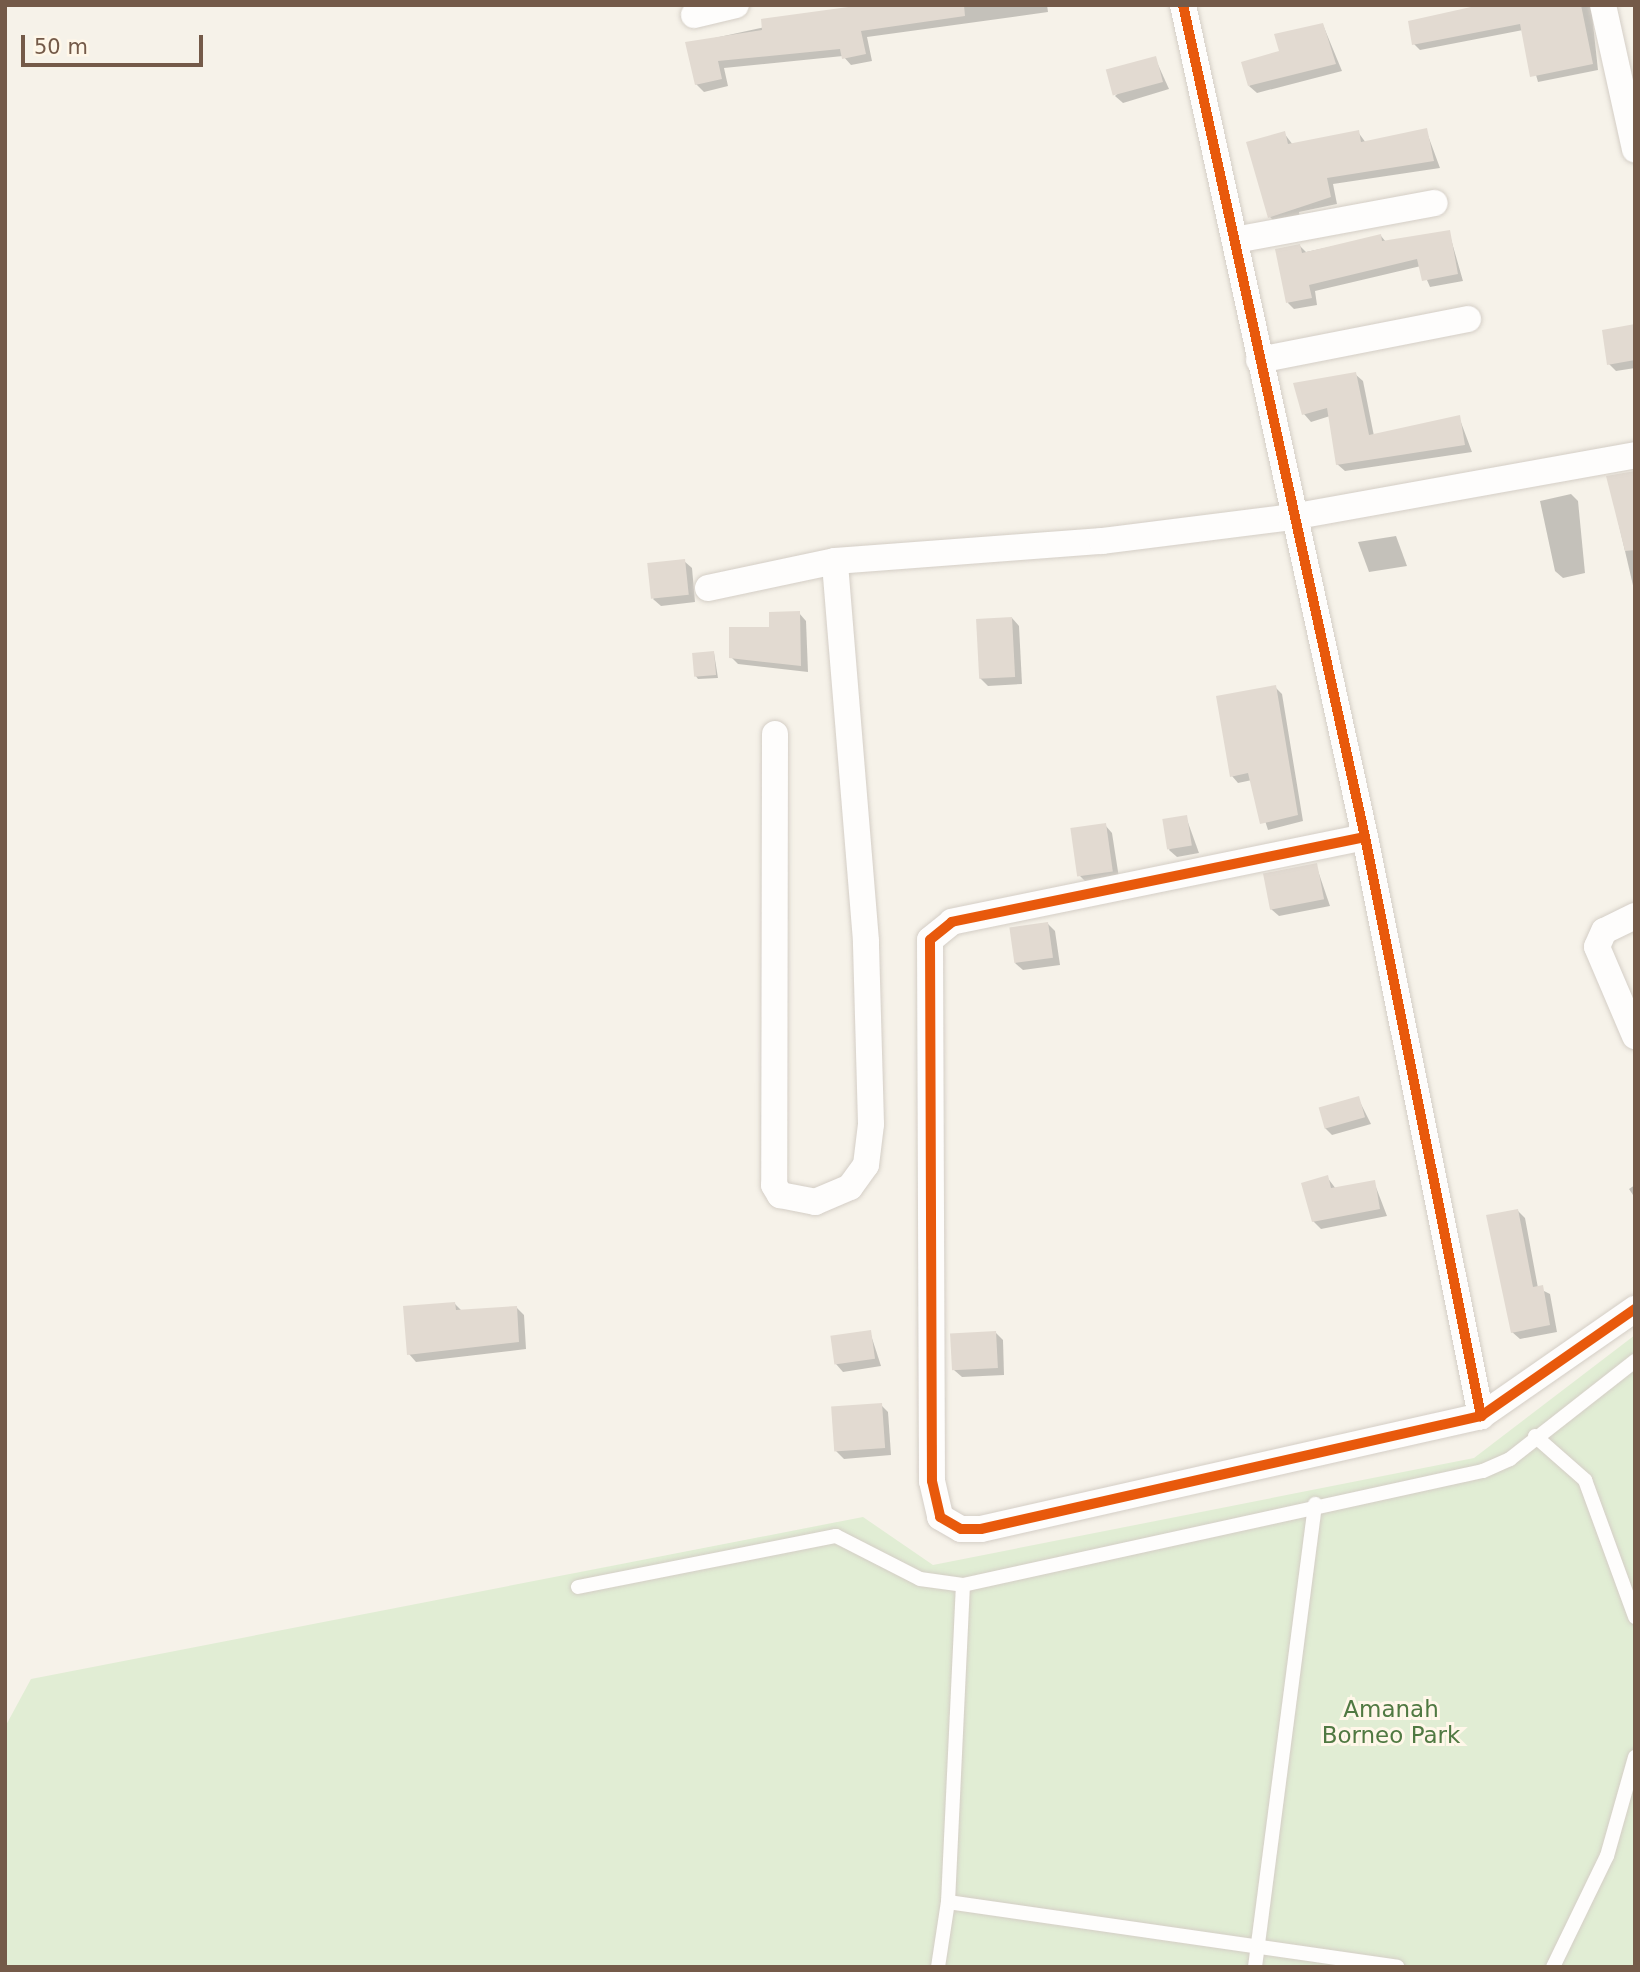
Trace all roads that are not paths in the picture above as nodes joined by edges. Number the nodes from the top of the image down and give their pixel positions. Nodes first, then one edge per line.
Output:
1 (736, 5) edge
2 (1183, 5) edge
3 (1603, 5) edge
4 (694, 15) dead end
5 (1626, 67) edge
6 (1635, 149) edge
7 (1435, 203) dead end
8 (1234, 240) junction
9 (1468, 319) dead end
10 (1259, 360) junction
11 (1635, 455) edge
12 (1292, 517) junction
13 (835, 561) junction
14 (708, 587) dead end
15 (775, 734) dead end
16 (1365, 837) junction
17 (1635, 916) edge
18 (1635, 1036) edge
19 (1635, 1309) edge
20 (1635, 1362) edge
21 (1482, 1416) junction
22 (1535, 1436) junction
23 (1315, 1504) junction
24 (964, 1586) junction
25 (578, 1587) dead end
26 (1635, 1617) edge
27 (1635, 1757) edge
28 (948, 1902) junction
29 (1259, 1946) junction
30 (938, 1967) edge
31 (1255, 1967) edge
32 (1397, 1967) edge
33 (1553, 1967) edge

1 - 4 street
2 - 8 street
3 - 5 street
5 - 6 street
7 - 8 street
8 - 10 street
9 - 10 street
10 - 12 street
11 - 12 street
12 - 13 street
12 - 16 street
13 - 14 street
13 - 15 street
16 - 21 street
16 - 21 street
17 - 18 street
19 - 21 street
20 - 22 lane
22 - 23 lane
22 - 26 lane
23 - 24 lane
23 - 29 lane
24 - 25 lane
24 - 28 lane
27 - 33 lane
28 - 29 lane
28 - 30 lane
29 - 31 lane
29 - 32 lane

